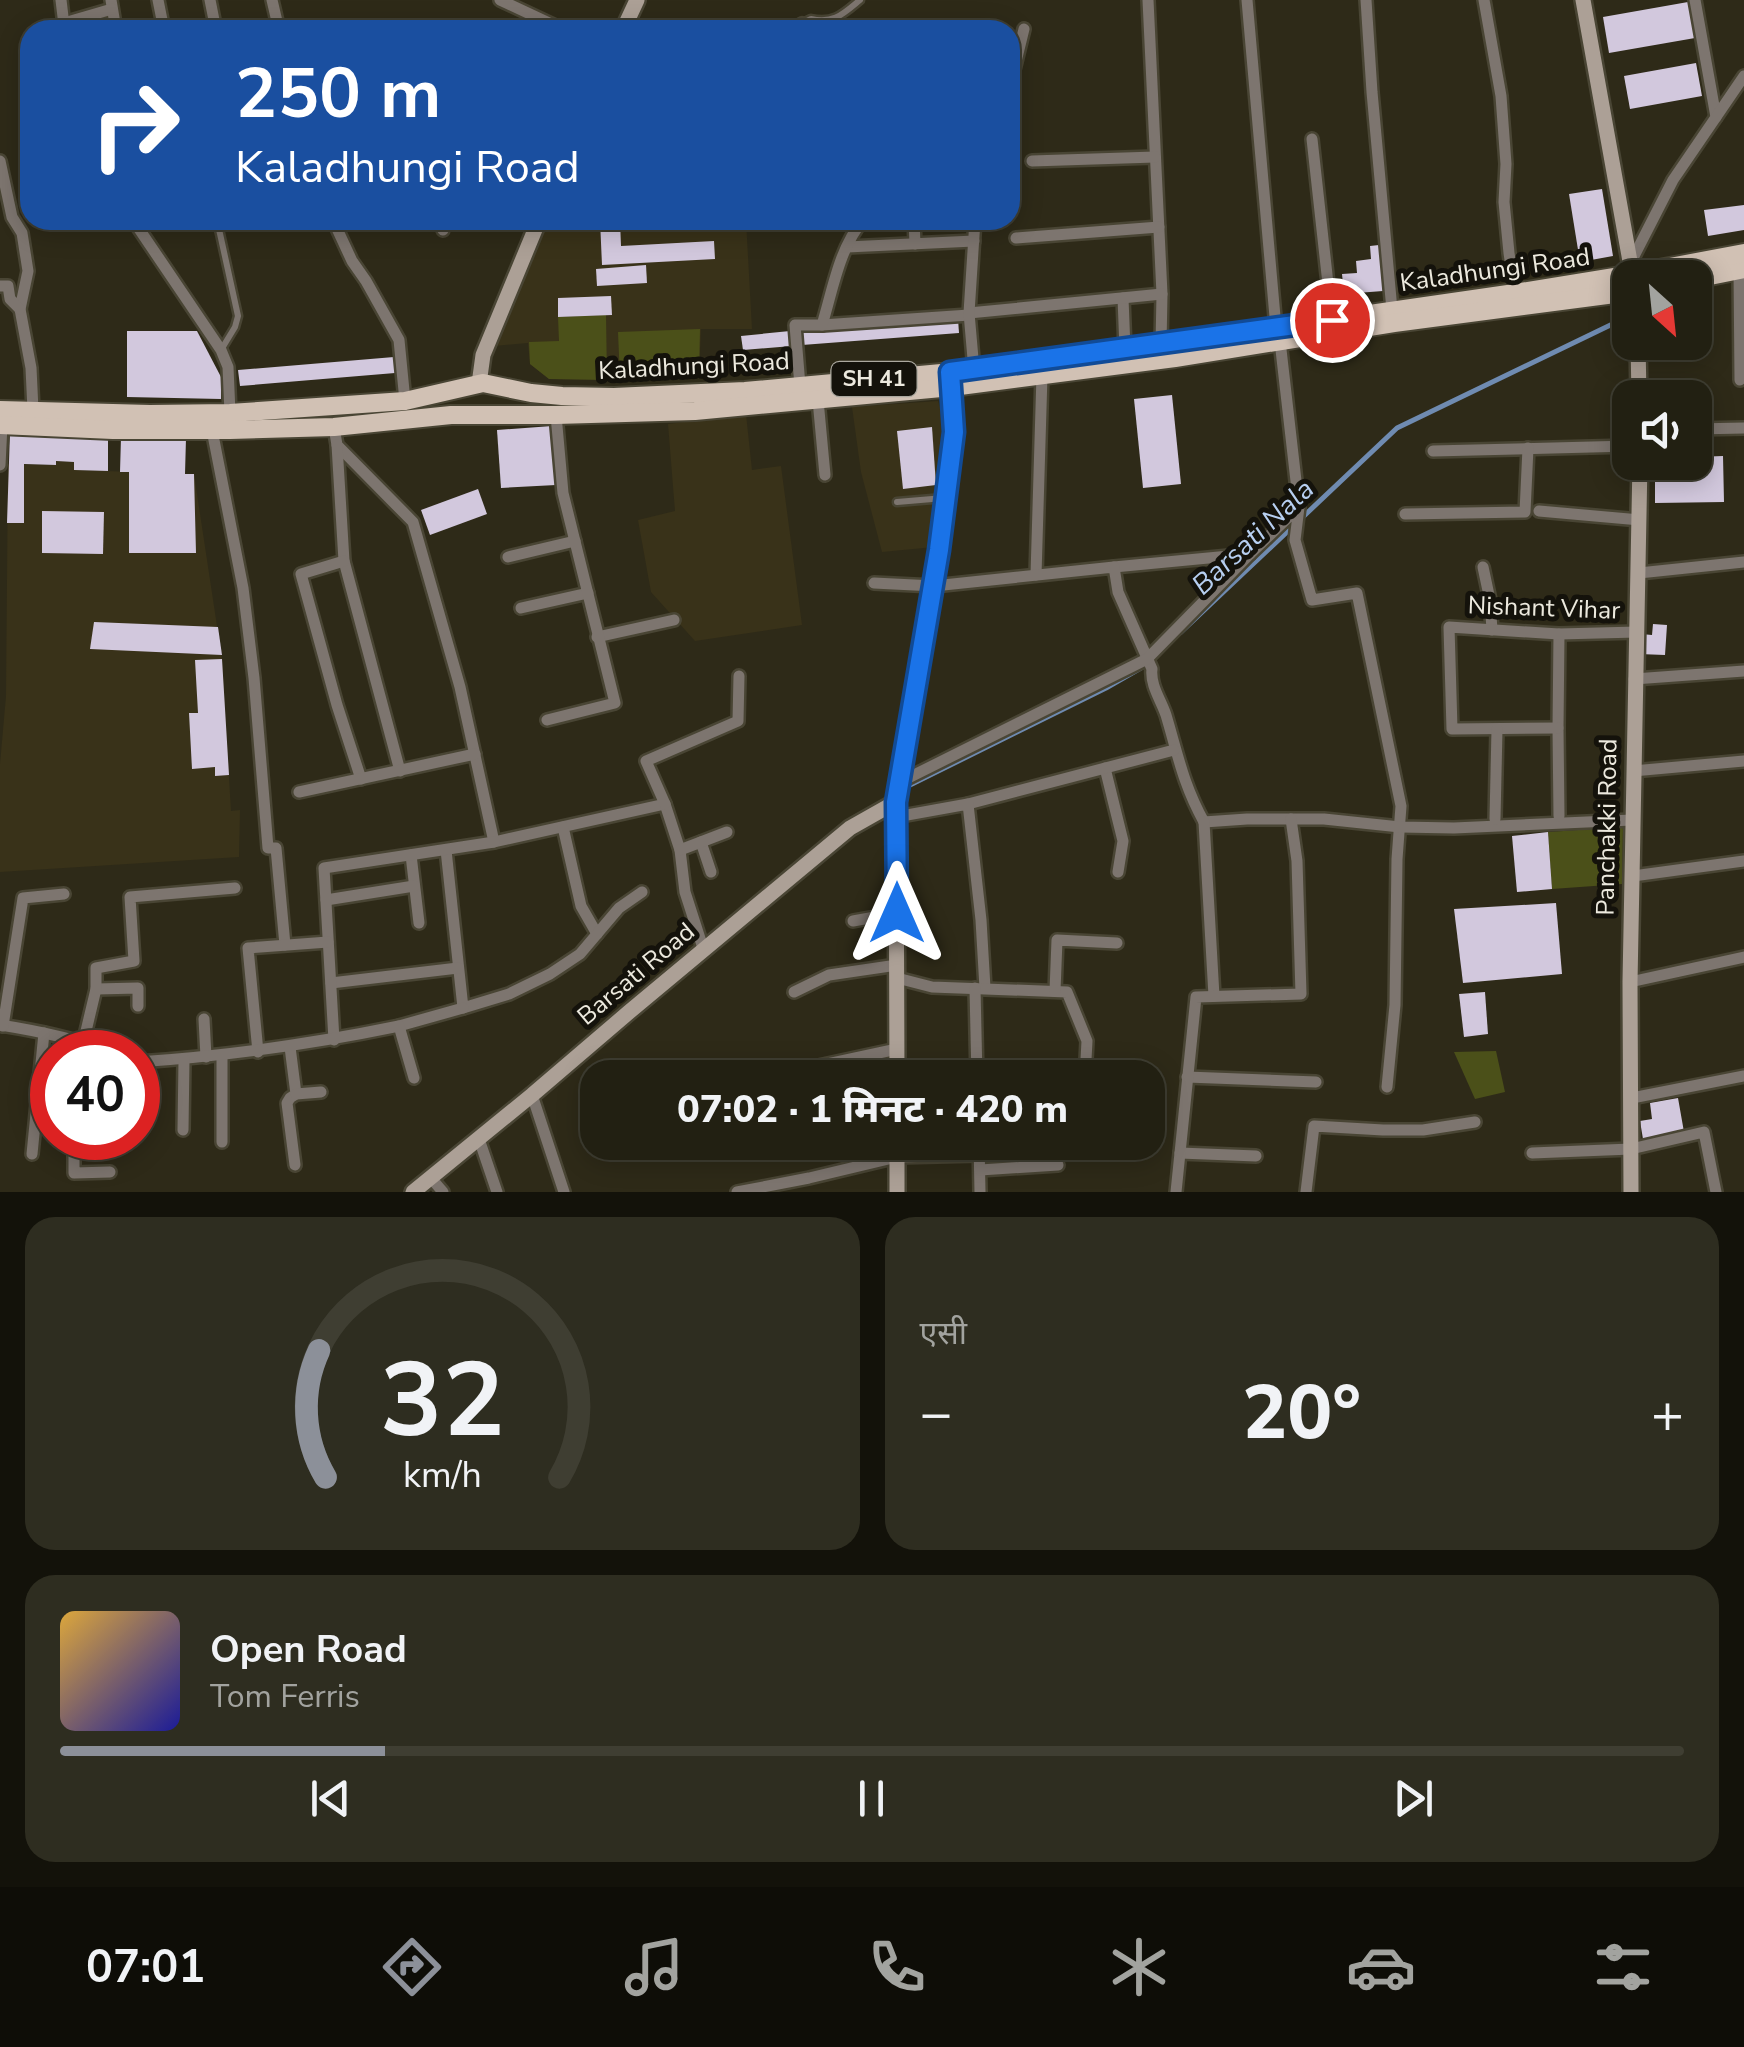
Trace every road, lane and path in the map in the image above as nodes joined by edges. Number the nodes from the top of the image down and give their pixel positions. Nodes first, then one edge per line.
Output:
1 (500, 0) edge
2 (860, 0) edge
3 (1148, 0) edge
4 (1247, 0) edge
5 (1366, 0) edge
6 (1484, 0) edge
7 (1583, 0) edge
8 (1694, 0) edge
9 (112, 4) edge
10 (77, 20) edge
11 (543, 20) edge
12 (830, 20) edge
13 (1024, 29) dead end
14 (1020, 45) edge
15 (1744, 76) edge
16 (1716, 118) junction
17 (1312, 138) dead end
18 (1156, 157) junction
19 (0, 160) edge
20 (1032, 161) dead end
21 (1159, 227) junction
22 (20, 230) edge
23 (20, 230) edge
24 (140, 230) edge
25 (219, 230) edge
26 (337, 230) edge
27 (535, 230) edge
28 (855, 230) edge
29 (914, 230) edge
30 (975, 230) edge
31 (1016, 238) dead end
32 (974, 241) junction
33 (914, 244) junction
34 (847, 247) junction
35 (1629, 260) edge
36 (1639, 260) edge
37 (1742, 264) edge
38 (1712, 267) edge
39 (1712, 274) edge
40 (1612, 280) edge
41 (0, 286) edge
42 (1162, 294) junction
43 (1123, 298) junction
44 (1517, 300) junction
45 (20, 310) junction
46 (969, 314) junction
47 (1393, 317) junction
48 (1332, 320) junction
49 (822, 324) junction
50 (1278, 334) junction
51 (1161, 344) junction
52 (1125, 349) junction
53 (220, 350) junction
54 (974, 370) junction
55 (1042, 375) junction
56 (951, 380) junction
57 (1740, 380) dead end
58 (479, 384) junction
59 (800, 386) junction
60 (500, 387) junction
61 (450, 392) junction
62 (818, 400) junction
63 (405, 401) junction
64 (333, 407) junction
65 (32, 410) junction
66 (230, 413) junction
67 (499, 415) junction
68 (451, 416) junction
69 (556, 416) junction
70 (1, 418) edge
71 (1744, 428) edge
72 (1712, 429) edge
73 (212, 430) junction
74 (335, 436) junction
75 (1612, 446) edge
76 (1528, 448) junction
77 (1433, 452) dead end
78 (0, 465) edge
79 (825, 475) dead end
80 (1640, 480) edge
81 (945, 498) junction
82 (897, 502) dead end
83 (1298, 511) junction
84 (1539, 511) dead end
85 (1406, 514) dead end
86 (1640, 520) junction
87 (575, 540) junction
88 (1250, 554) junction
89 (508, 557) dead end
90 (344, 561) junction
91 (1744, 562) edge
92 (1114, 567) junction
93 (1482, 568) dead end
94 (1638, 573) junction
95 (1036, 574) junction
96 (874, 583) dead end
97 (934, 586) junction
98 (588, 593) junction
99 (521, 608) dead end
100 (674, 620) dead end
101 (1492, 630) junction
102 (1637, 632) junction
103 (1559, 634) junction
104 (598, 637) junction
105 (1149, 664) junction
106 (1744, 671) edge
107 (739, 676) dead end
108 (1634, 680) junction
109 (547, 720) dead end
110 (1558, 728) junction
111 (1497, 729) junction
112 (1174, 750) junction
113 (475, 754) junction
114 (1744, 761) edge
115 (1105, 768) junction
116 (1633, 770) junction
117 (400, 771) junction
118 (361, 779) junction
119 (900, 782) junction
120 (300, 792) dead end
121 (665, 804) junction
122 (968, 804) junction
123 (896, 810) junction
124 (1560, 816) dead end
125 (1290, 819) junction
126 (1496, 819) dead end
127 (1632, 820) junction
128 (1204, 822) junction
129 (563, 826) junction
130 (1400, 827) junction
131 (727, 832) dead end
132 (494, 842) junction
133 (701, 842) junction
134 (446, 850) junction
135 (680, 850) junction
136 (411, 855) junction
137 (1744, 861) edge
138 (711, 872) dead end
139 (1118, 872) dead end
140 (1632, 876) junction
141 (414, 886) junction
142 (235, 888) dead end
143 (642, 892) dead end
144 (64, 894) dead end
145 (326, 900) junction
146 (897, 913) junction
147 (853, 922) dead end
148 (419, 923) dead end
149 (597, 934) junction
150 (328, 942) junction
151 (1117, 943) dead end
152 (285, 946) junction
153 (704, 951) junction
154 (1744, 957) edge
155 (458, 968) junction
156 (897, 972) junction
157 (1630, 982) junction
158 (331, 983) junction
159 (980, 988) junction
160 (96, 989) junction
161 (1054, 991) junction
162 (794, 992) dead end
163 (1214, 996) junction
164 (138, 1006) dead end
165 (464, 1008) junction
166 (204, 1018) dead end
167 (1, 1025) edge
168 (399, 1026) junction
169 (30, 1030) edge
170 (87, 1030) edge
171 (334, 1040) junction
172 (290, 1046) junction
173 (897, 1049) junction
174 (258, 1052) junction
175 (222, 1055) junction
176 (206, 1057) junction
177 (184, 1059) junction
178 (846, 1060) edge
179 (897, 1060) edge
180 (978, 1060) edge
181 (1086, 1060) edge
182 (160, 1061) edge
183 (1187, 1076) junction
184 (1744, 1076) edge
185 (414, 1078) dead end
186 (1316, 1082) dead end
187 (1387, 1086) dead end
188 (320, 1092) dead end
189 (296, 1094) junction
190 (532, 1095) junction
191 (1632, 1098) junction
192 (1475, 1122) dead end
193 (183, 1130) dead end
194 (478, 1139) junction
195 (222, 1142) dead end
196 (1631, 1149) junction
197 (1180, 1153) junction
198 (1532, 1153) dead end
199 (1256, 1156) dead end
200 (74, 1160) edge
201 (866, 1160) edge
202 (897, 1160) edge
203 (980, 1160) edge
204 (1058, 1165) dead end
205 (295, 1166) dead end
206 (980, 1170) junction
207 (110, 1172) dead end
208 (431, 1178) junction
209 (413, 1192) edge
210 (442, 1192) edge
211 (497, 1192) edge
212 (564, 1192) edge
213 (737, 1192) edge
214 (897, 1192) edge
215 (980, 1192) edge
216 (1176, 1192) edge
217 (1306, 1192) edge
218 (1631, 1192) edge
219 (1716, 1192) edge

1 - 11 street
2 - 12 lane
3 - 18 street
4 - 50 street
5 - 47 street
6 - 44 street
7 - 35 street
8 - 16 street
9 - 10 street
13 - 14 street
15 - 16 street
16 - 36 street
17 - 48 street
18 - 20 street
18 - 21 street
19 - 23 street
21 - 31 street
21 - 42 street
22 - 45 street
24 - 53 street
25 - 53 lane
26 - 63 street
27 - 58 street
28 - 34 street
29 - 33 street
30 - 32 street
32 - 33 street
32 - 46 street
33 - 34 street
34 - 49 street
37 - 38 main road, Kaladhungi Road / SH 41
37 - 39 main road
37 - 57 street
40 - 44 main road, Kaladhungi Road / SH 41
41 - 45 street
42 - 43 street
42 - 51 street
43 - 46 street
43 - 52 street
44 - 47 main road, Kaladhungi Road / SH 41
45 - 65 street
46 - 49 street
46 - 54 street
47 - 48 main road, Kaladhungi Road / SH 41
47 - 50 main road, Kaladhungi Road / SH 41
48 - 50 main road, Kaladhungi Road / SH 41
49 - 59 street
50 - 51 main road, Kaladhungi Road / SH 41
50 - 55 main road, Kaladhungi Road / SH 41
50 - 83 street
51 - 52 main road, Kaladhungi Road / SH 41
52 - 54 main road, Kaladhungi Road / SH 41
53 - 66 street
54 - 56 main road, Kaladhungi Road / SH 41
55 - 56 main road, Kaladhungi Road / SH 41
55 - 95 street
56 - 59 main road, Kaladhungi Road / SH 41
56 - 62 main road, Kaladhungi Road / SH 41
56 - 81 street
58 - 60 main road, Kaladhungi Road / SH 41
58 - 61 main road, Kaladhungi Road / SH 41
59 - 60 main road, Kaladhungi Road / SH 41
60 - 67 main road
61 - 63 main road, Kaladhungi Road / SH 41
61 - 68 main road
62 - 69 main road, Kaladhungi Road / SH 41
62 - 79 street
63 - 64 main road, Kaladhungi Road / SH 41
64 - 66 main road, Kaladhungi Road / SH 41
64 - 74 main road
65 - 66 main road, Kaladhungi Road / SH 41
65 - 70 main road, Kaladhungi Road / SH 41
67 - 68 main road, Kaladhungi Road / SH 41
67 - 69 main road, Kaladhungi Road / SH 41
68 - 74 main road, Kaladhungi Road / SH 41
69 - 87 street
70 - 73 main road, Kaladhungi Road / SH 41
70 - 78 street
71 - 72 street
73 - 74 main road, Kaladhungi Road / SH 41
73 - 152 street
74 - 90 street
74 - 113 street
75 - 76 street
76 - 77 street
76 - 85 street
80 - 86 street, Panchakki Road
81 - 82 lane
81 - 97 street
83 - 88 street
83 - 130 street
84 - 86 street
86 - 94 street, Panchakki Road
87 - 89 street
87 - 98 street
88 - 92 street
88 - 105 street
90 - 117 street
90 - 118 street
91 - 94 street
92 - 95 street
92 - 105 street
93 - 101 street
94 - 102 street, Panchakki Road
95 - 97 street
96 - 97 street
97 - 119 street
98 - 99 street
98 - 104 street
100 - 104 street
101 - 103 street, Nishant Vihar
101 - 111 street, Nishant Vihar
102 - 103 street, Nishant Vihar
102 - 108 street, Panchakki Road
103 - 110 street
104 - 109 street
105 - 112 street
105 - 119 street
106 - 108 street
107 - 121 street
108 - 116 street, Panchakki Road
110 - 111 street
110 - 124 street
111 - 126 street
112 - 115 street
112 - 128 street
113 - 117 street
113 - 132 street
114 - 116 street
115 - 122 street
115 - 139 street
116 - 127 street, Panchakki Road
117 - 118 street
118 - 120 street
119 - 123 street
121 - 129 street
121 - 135 street
122 - 123 street
122 - 159 street
123 - 146 street
123 - 153 street, Barsati Road
125 - 128 street
125 - 130 street
125 - 163 street
127 - 130 street
127 - 140 street, Panchakki Road
128 - 163 street
129 - 132 street
129 - 149 street
130 - 187 street
131 - 133 street
132 - 134 street
133 - 135 street
133 - 138 street
134 - 136 street
134 - 155 street
135 - 153 street
136 - 141 street
136 - 145 street
137 - 140 street
140 - 157 street, Panchakki Road
141 - 145 street
141 - 148 street
142 - 160 street
143 - 149 street
144 - 167 street
145 - 150 street
146 - 147 street
146 - 156 street
149 - 165 street
150 - 152 street
150 - 158 street
151 - 161 street
152 - 174 street
153 - 190 street, Barsati Road
154 - 157 street
155 - 158 street
155 - 165 street
156 - 159 street
156 - 162 street
156 - 173 street
157 - 191 street, Panchakki Road
158 - 171 street
159 - 161 street
159 - 180 street
160 - 164 street
160 - 170 street
161 - 181 street
163 - 183 street
165 - 168 street
166 - 176 street
167 - 169 street
168 - 171 street
168 - 185 street
171 - 172 street
172 - 174 street
172 - 189 street
173 - 178 street
173 - 179 street
174 - 175 street
175 - 176 street
175 - 195 street
176 - 177 street
177 - 182 street
177 - 193 street
183 - 186 street
183 - 197 street
184 - 191 street
188 - 189 street
189 - 205 street
190 - 194 street, Barsati Road
190 - 212 street
191 - 196 street, Panchakki Road
192 - 217 street
194 - 208 street, Barsati Road
194 - 211 street
196 - 198 street
196 - 218 street, Panchakki Road
196 - 219 street
197 - 199 street
197 - 216 street
200 - 207 street
201 - 213 street
202 - 214 street
203 - 206 street
204 - 206 street
206 - 215 street
208 - 209 street, Barsati Road
208 - 210 street

